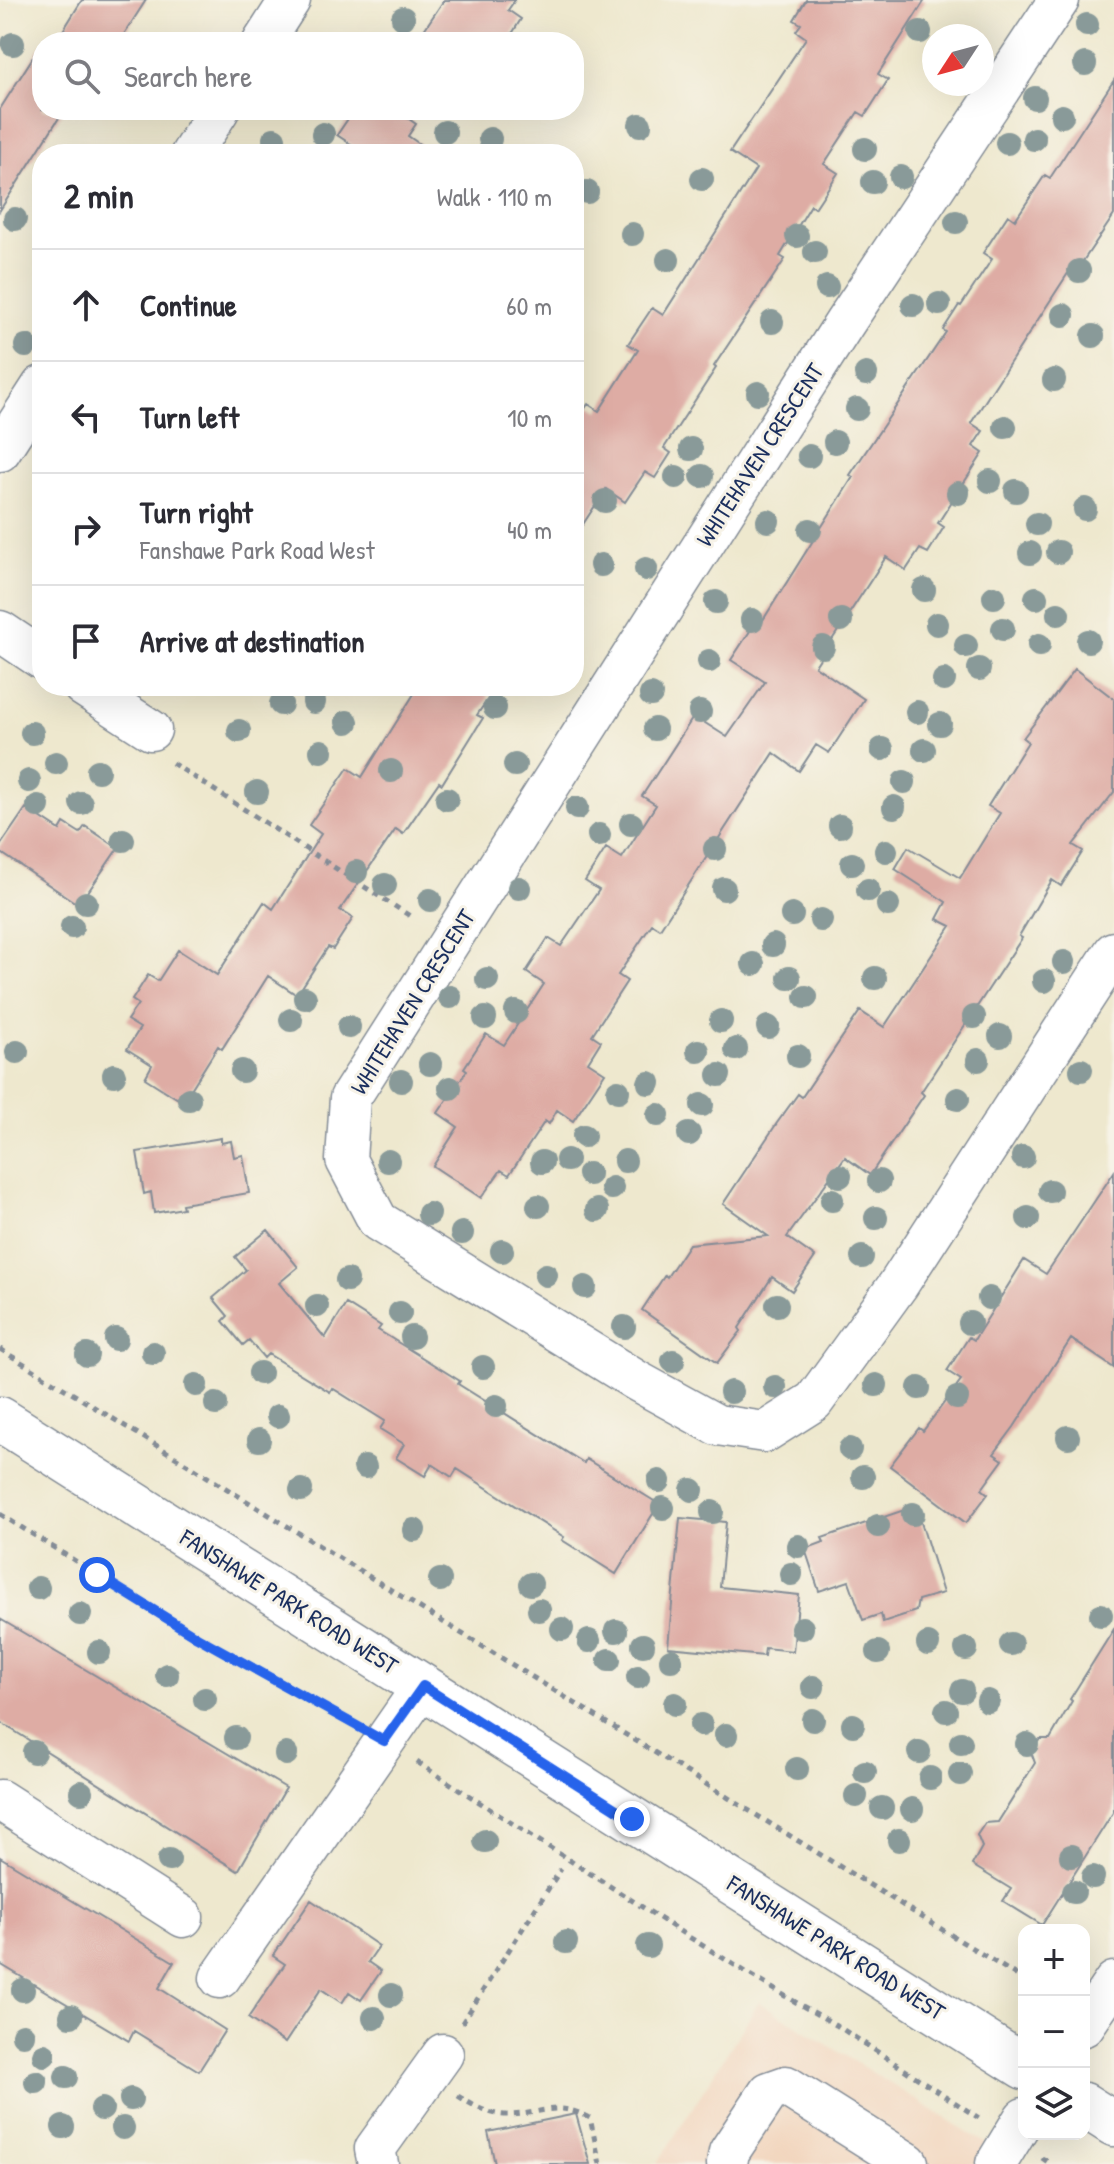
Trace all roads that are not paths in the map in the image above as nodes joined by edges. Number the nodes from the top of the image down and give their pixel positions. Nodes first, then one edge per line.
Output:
1 (290, 0) edge
2 (1059, 0) edge
3 (269, 32) edge
4 (213, 120) edge
5 (197, 144) edge
6 (32, 401) edge
7 (0, 451) edge
8 (0, 631) edge
9 (32, 652) edge
10 (98, 696) edge
11 (151, 730) road end
12 (1114, 952) edge
13 (0, 1419) edge
14 (423, 1686) junction
15 (0, 1800) edge
16 (183, 1917) dead end
17 (220, 1978) dead end
18 (1114, 1982) edge
19 (1090, 2017) edge
20 (1018, 2063) edge
21 (435, 2065) road end
22 (1090, 2109) edge
23 (1114, 2124) edge
24 (1018, 2128) edge
25 (372, 2159) edge
26 (727, 2164) edge
27 (907, 2164) edge
28 (996, 2164) edge

1 - 3 street
2 - 12 street, WHITEHAVEN CRESCENT
4 - 5 street
6 - 7 street
8 - 9 street
10 - 11 street
13 - 14 main road, FANSHAWE PARK ROAD WEST
14 - 17 street
14 - 20 main road, FANSHAWE PARK ROAD WEST
15 - 16 street
18 - 19 street
21 - 25 street
22 - 23 main road
24 - 28 street
26 - 27 street

